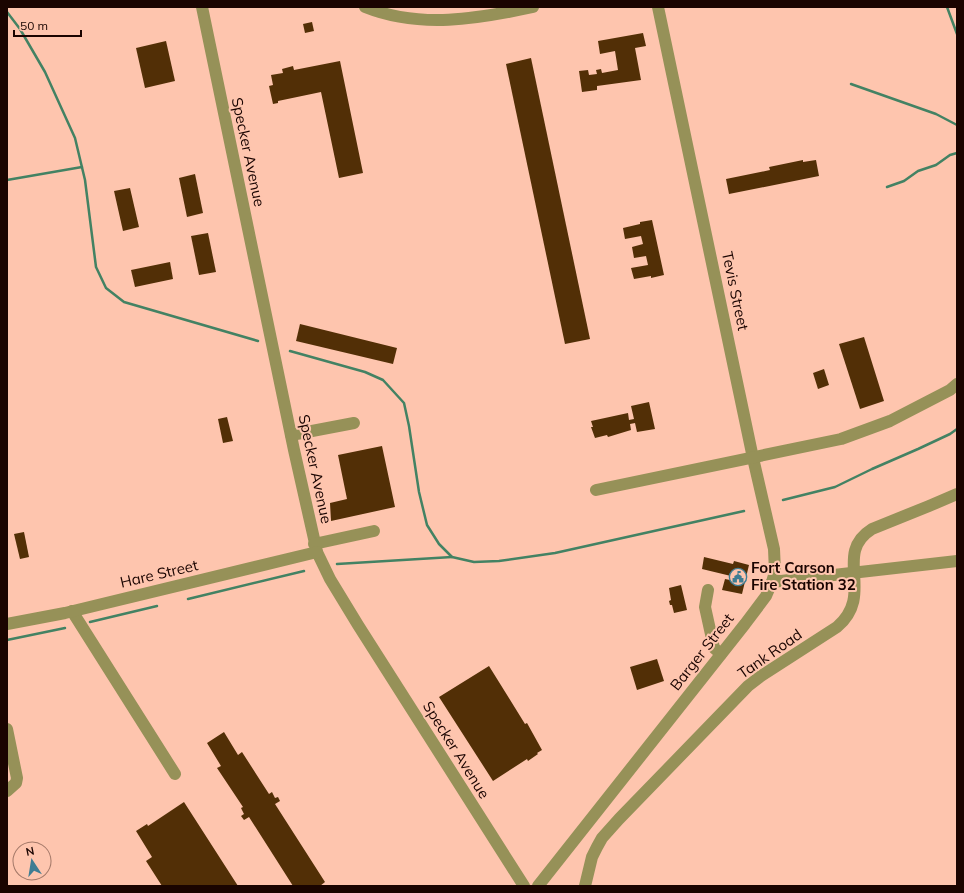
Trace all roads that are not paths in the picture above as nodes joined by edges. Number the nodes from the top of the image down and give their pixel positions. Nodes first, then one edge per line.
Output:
1 (202, 7) edge
2 (365, 7) edge
3 (533, 7) edge
4 (658, 7) edge
5 (957, 384) edge
6 (354, 423) dead end
7 (291, 436) junction
8 (753, 458) junction
9 (596, 490) dead end
10 (957, 494) edge
11 (374, 531) dead end
12 (316, 548) junction
13 (957, 561) edge
14 (855, 573) junction
15 (772, 582) junction
16 (708, 590) dead end
17 (72, 611) junction
18 (7, 624) edge
19 (721, 654) junction
20 (7, 730) edge
21 (174, 774) dead end
22 (7, 791) edge
23 (524, 886) edge
24 (538, 886) edge
25 (585, 886) edge

1 - 7 street, Specker Avenue
2 - 3 street
4 - 8 street, Tevis Street
5 - 8 street
6 - 7 street
7 - 12 street, Specker Avenue
8 - 9 street
8 - 15 street, Tevis Street
10 - 14 street, Tank Road
11 - 12 street, Hare Street
12 - 17 street, Hare Street
12 - 23 street, Specker Avenue
13 - 14 street
14 - 15 street
14 - 25 street, Tank Road
15 - 19 street, Barger Street
16 - 19 street
17 - 18 street, Hare Street
17 - 21 street
19 - 24 street, Barger Street
20 - 22 street

